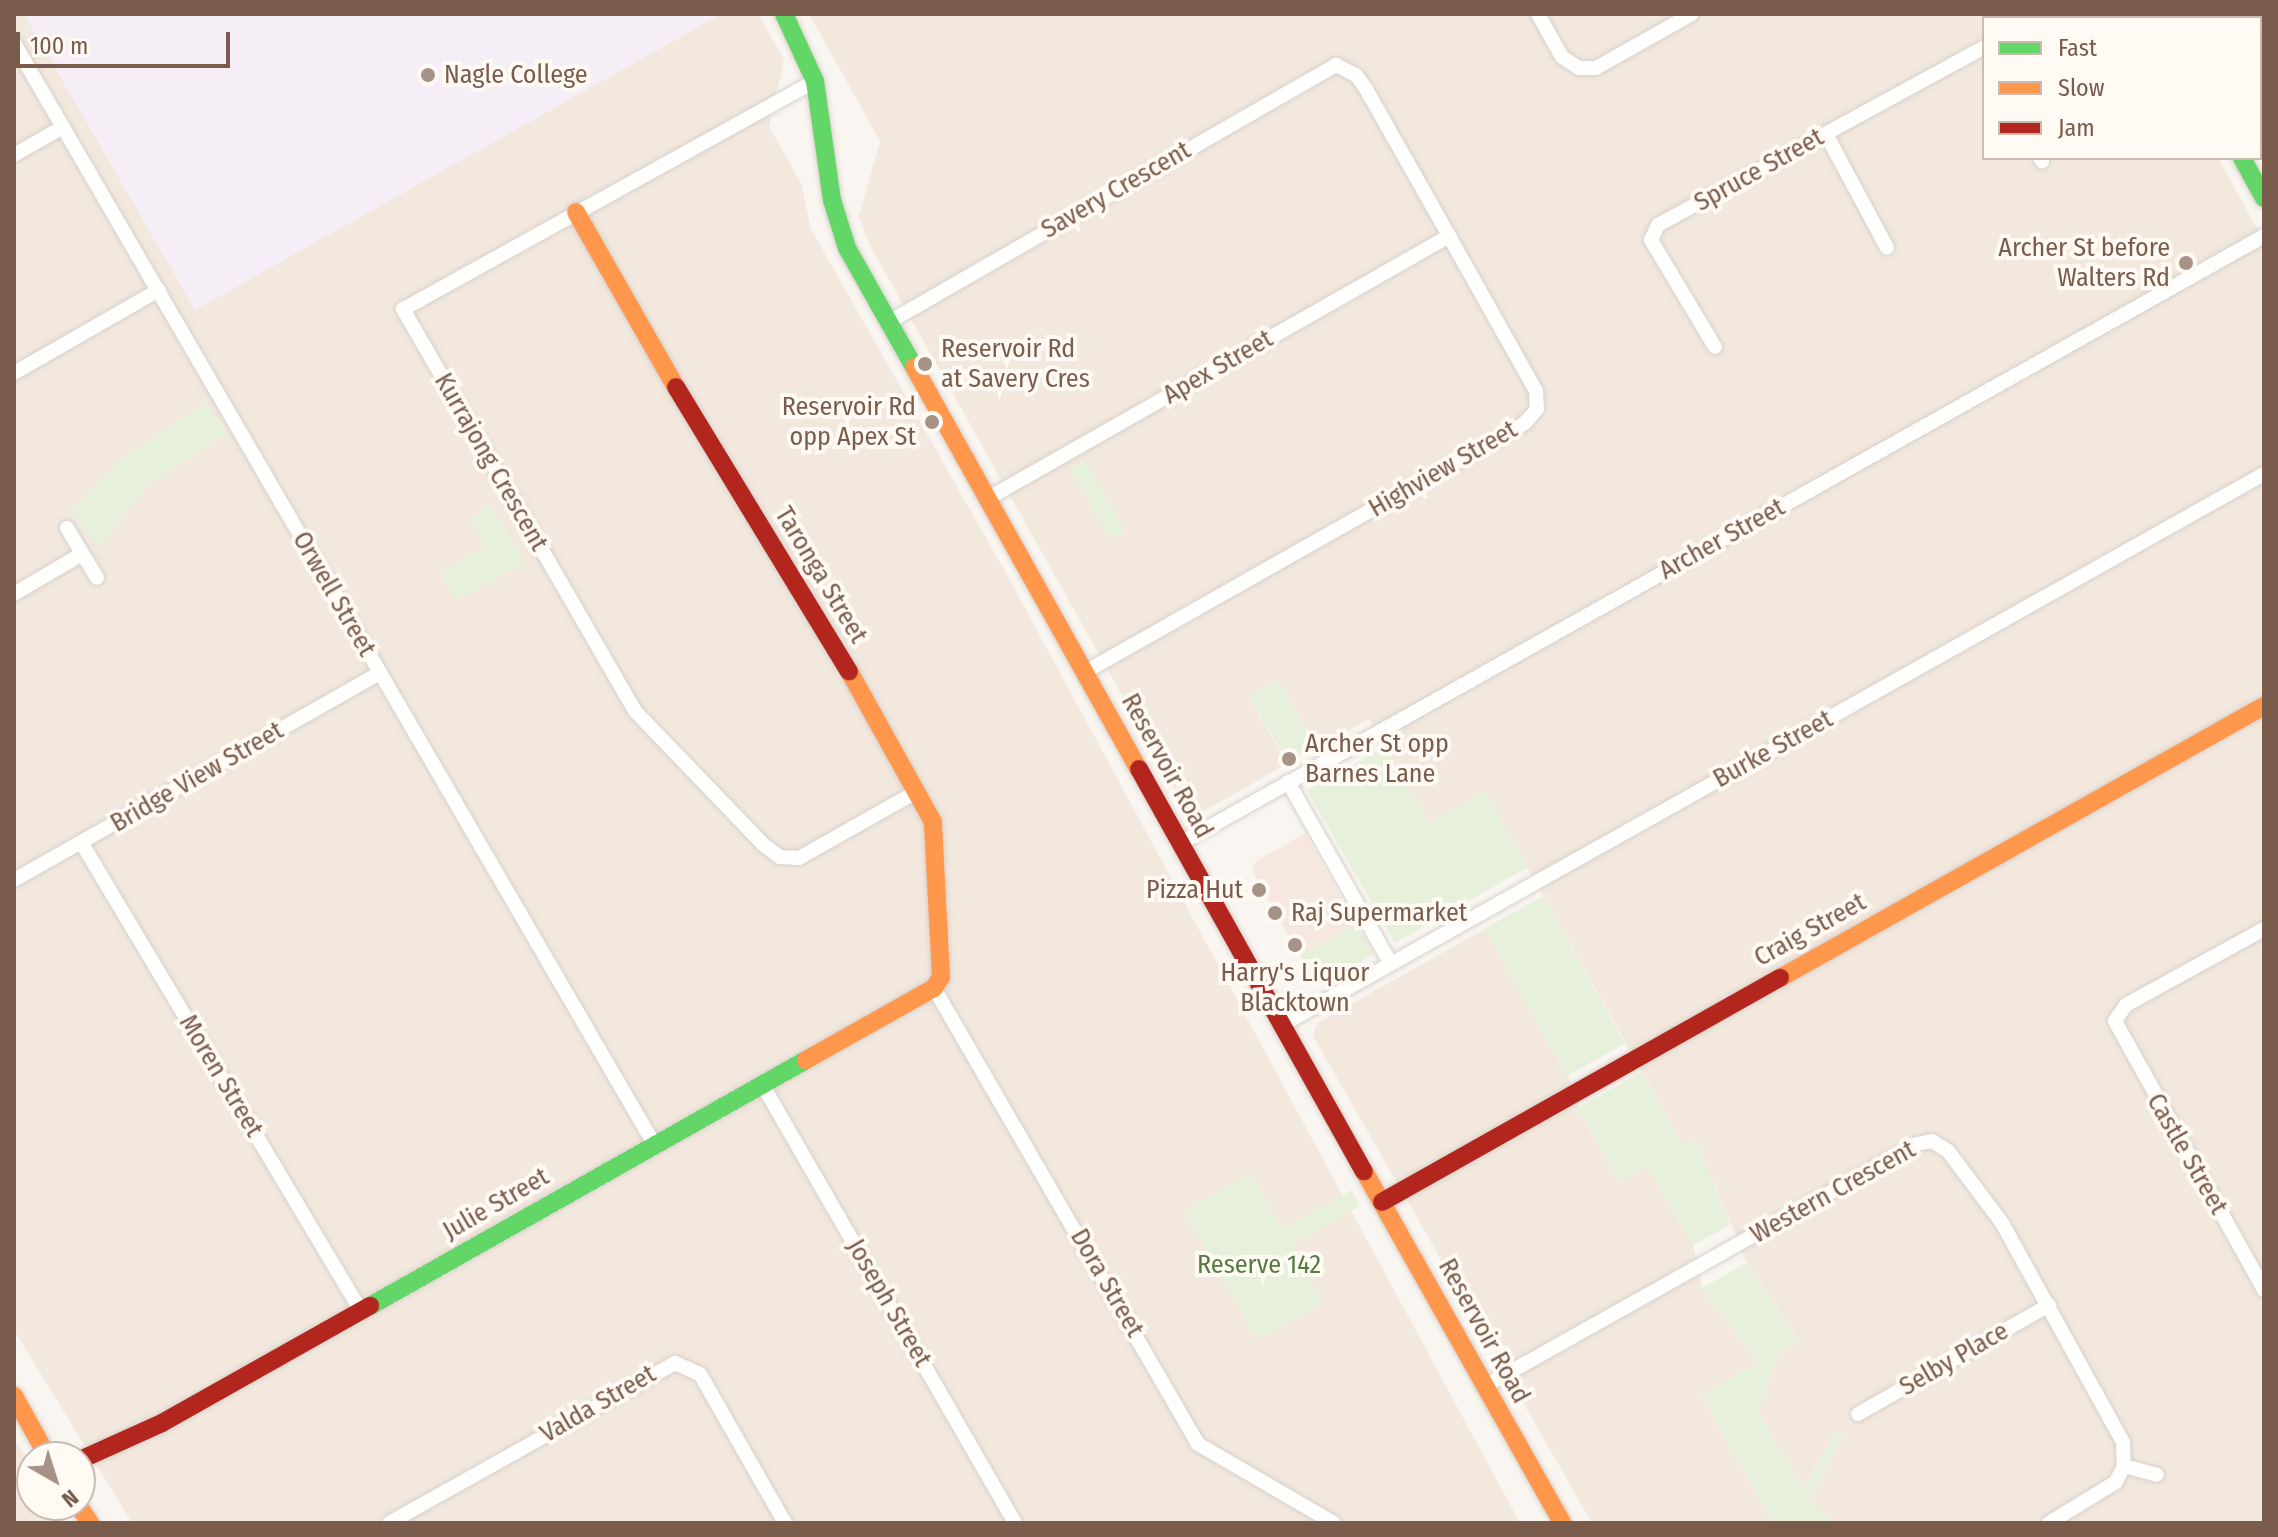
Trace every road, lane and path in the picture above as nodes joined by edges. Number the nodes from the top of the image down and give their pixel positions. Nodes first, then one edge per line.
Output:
1 (784, 14) edge
2 (1538, 14) edge
3 (1692, 14) edge
4 (14, 43) edge
5 (1982, 53) edge
6 (1345, 67) joint
7 (815, 81) junction
8 (63, 127) junction
9 (1826, 134) junction
10 (14, 155) edge
11 (2243, 160) edge
12 (2264, 198) edge
13 (576, 212) junction
14 (1449, 236) junction
15 (2264, 236) edge
16 (1887, 248) dead end
17 (159, 290) junction
18 (889, 322) junction
19 (1715, 347) dead end
20 (14, 373) edge
21 (2264, 474) edge
22 (987, 499) junction
23 (67, 528) dead end
24 (82, 554) junction
25 (97, 578) dead end
26 (14, 594) edge
27 (1085, 672) junction
28 (380, 673) junction
29 (2264, 706) edge
30 (1288, 782) junction
31 (916, 792) junction
32 (81, 842) junction
33 (1181, 843) junction
34 (14, 880) edge
35 (2264, 929) edge
36 (1391, 964) junction
37 (934, 988) junction
38 (1282, 1025) junction
39 (762, 1084) junction
40 (654, 1144) junction
41 (1382, 1202) junction
42 (2262, 1282) edge
43 (2049, 1305) junction
44 (361, 1311) junction
45 (1485, 1386) junction
46 (14, 1396) edge
47 (1858, 1414) dead end
48 (39, 1441) edge
49 (96, 1453) edge
50 (2124, 1466) junction
51 (2157, 1475) dead end
52 (389, 1523) edge
53 (785, 1523) edge
54 (1015, 1523) edge
55 (1334, 1523) edge
56 (1562, 1523) edge
57 (2049, 1523) edge

1 - 7 street, Reservoir Road
2 - 3 street
4 - 8 street, Orwell Street
5 - 9 street, Spruce Street
6 - 14 street, Highview Street
6 - 18 street, Savery Crescent
7 - 13 street, Kurrajong Crescent
7 - 18 street, Reservoir Road
8 - 10 street
8 - 17 street, Orwell Street
9 - 16 street
9 - 19 street, Spruce Street
11 - 12 street
13 - 31 street, Taronga Street
13 - 31 street, Kurrajong Crescent
14 - 22 street, Apex Street
14 - 27 street, Highview Street
15 - 30 street, Archer Street
17 - 20 street
17 - 28 street, Orwell Street
18 - 22 street, Reservoir Road
21 - 36 street, Burke Street
22 - 27 street, Reservoir Road
23 - 24 street
24 - 25 street
24 - 26 street
27 - 33 street, Reservoir Road
28 - 32 street, Bridge View Street
28 - 40 street, Orwell Street
29 - 41 street, Craig Street
30 - 33 street, Archer Street
30 - 36 street
31 - 37 street, Taronga Street
32 - 34 street, Bridge View Street
32 - 44 street, Moren Street
33 - 38 street, Reservoir Road
35 - 42 street, Castle Street
36 - 38 street, Burke Street
37 - 39 street, Julie Street
37 - 55 street, Dora Street
38 - 41 street, Reservoir Road
39 - 40 street, Julie Street
39 - 54 street, Joseph Street
40 - 44 street, Julie Street
41 - 45 street, Reservoir Road
43 - 45 street, Western Crescent
43 - 47 street, Selby Place
43 - 50 street, Western Crescent
44 - 49 street, Julie Street
45 - 56 street, Reservoir Road
46 - 48 street
50 - 51 street
50 - 57 street
52 - 53 street, Valda Street

